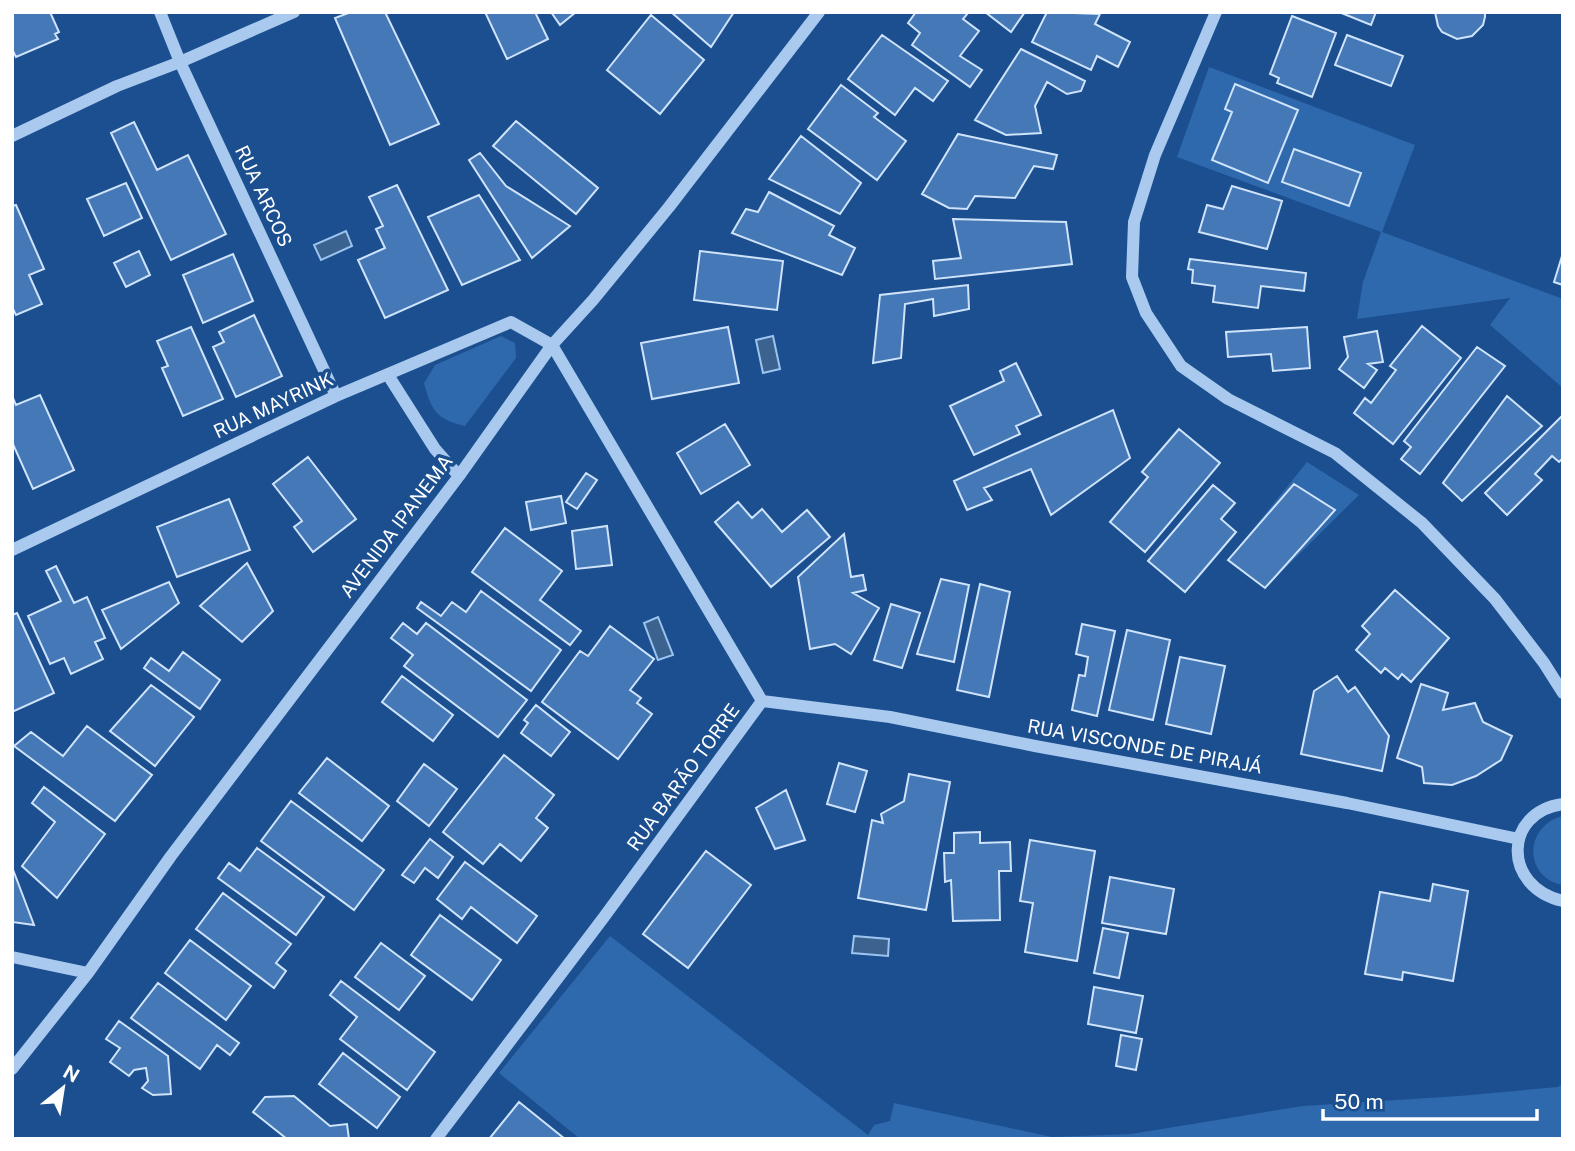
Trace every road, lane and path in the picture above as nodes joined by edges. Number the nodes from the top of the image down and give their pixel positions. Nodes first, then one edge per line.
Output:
1 (159, 12) edge
2 (294, 12) edge
3 (819, 12) edge
4 (1216, 12) edge
5 (180, 62) junction
6 (12, 136) edge
7 (552, 345) junction
8 (388, 375) junction
9 (336, 396) junction
10 (458, 476) junction
11 (12, 550) edge
12 (1563, 693) edge
13 (762, 701) junction
14 (1563, 804) edge
15 (1519, 839) junction
16 (1563, 901) edge
17 (12, 957) edge
18 (88, 973) junction
19 (12, 1069) edge
20 (436, 1139) edge

1 - 5 street, RUA ARCOS
2 - 5 street
3 - 7 street, AVENIDA IPANEMA
4 - 12 street
5 - 6 street
5 - 9 street, RUA ARCOS
7 - 8 street, RUA MAYRINK
7 - 10 street, AVENIDA IPANEMA
7 - 13 street, RUA BARÃO TORRE
8 - 9 street, RUA MAYRINK
8 - 10 street
9 - 11 street, RUA MAYRINK
10 - 18 street, AVENIDA IPANEMA
13 - 15 street, RUA VISCONDE DE PIRAJÁ
13 - 20 street, RUA BARÃO TORRE
14 - 15 street
15 - 16 street
17 - 18 street
18 - 19 street, AVENIDA IPANEMA

